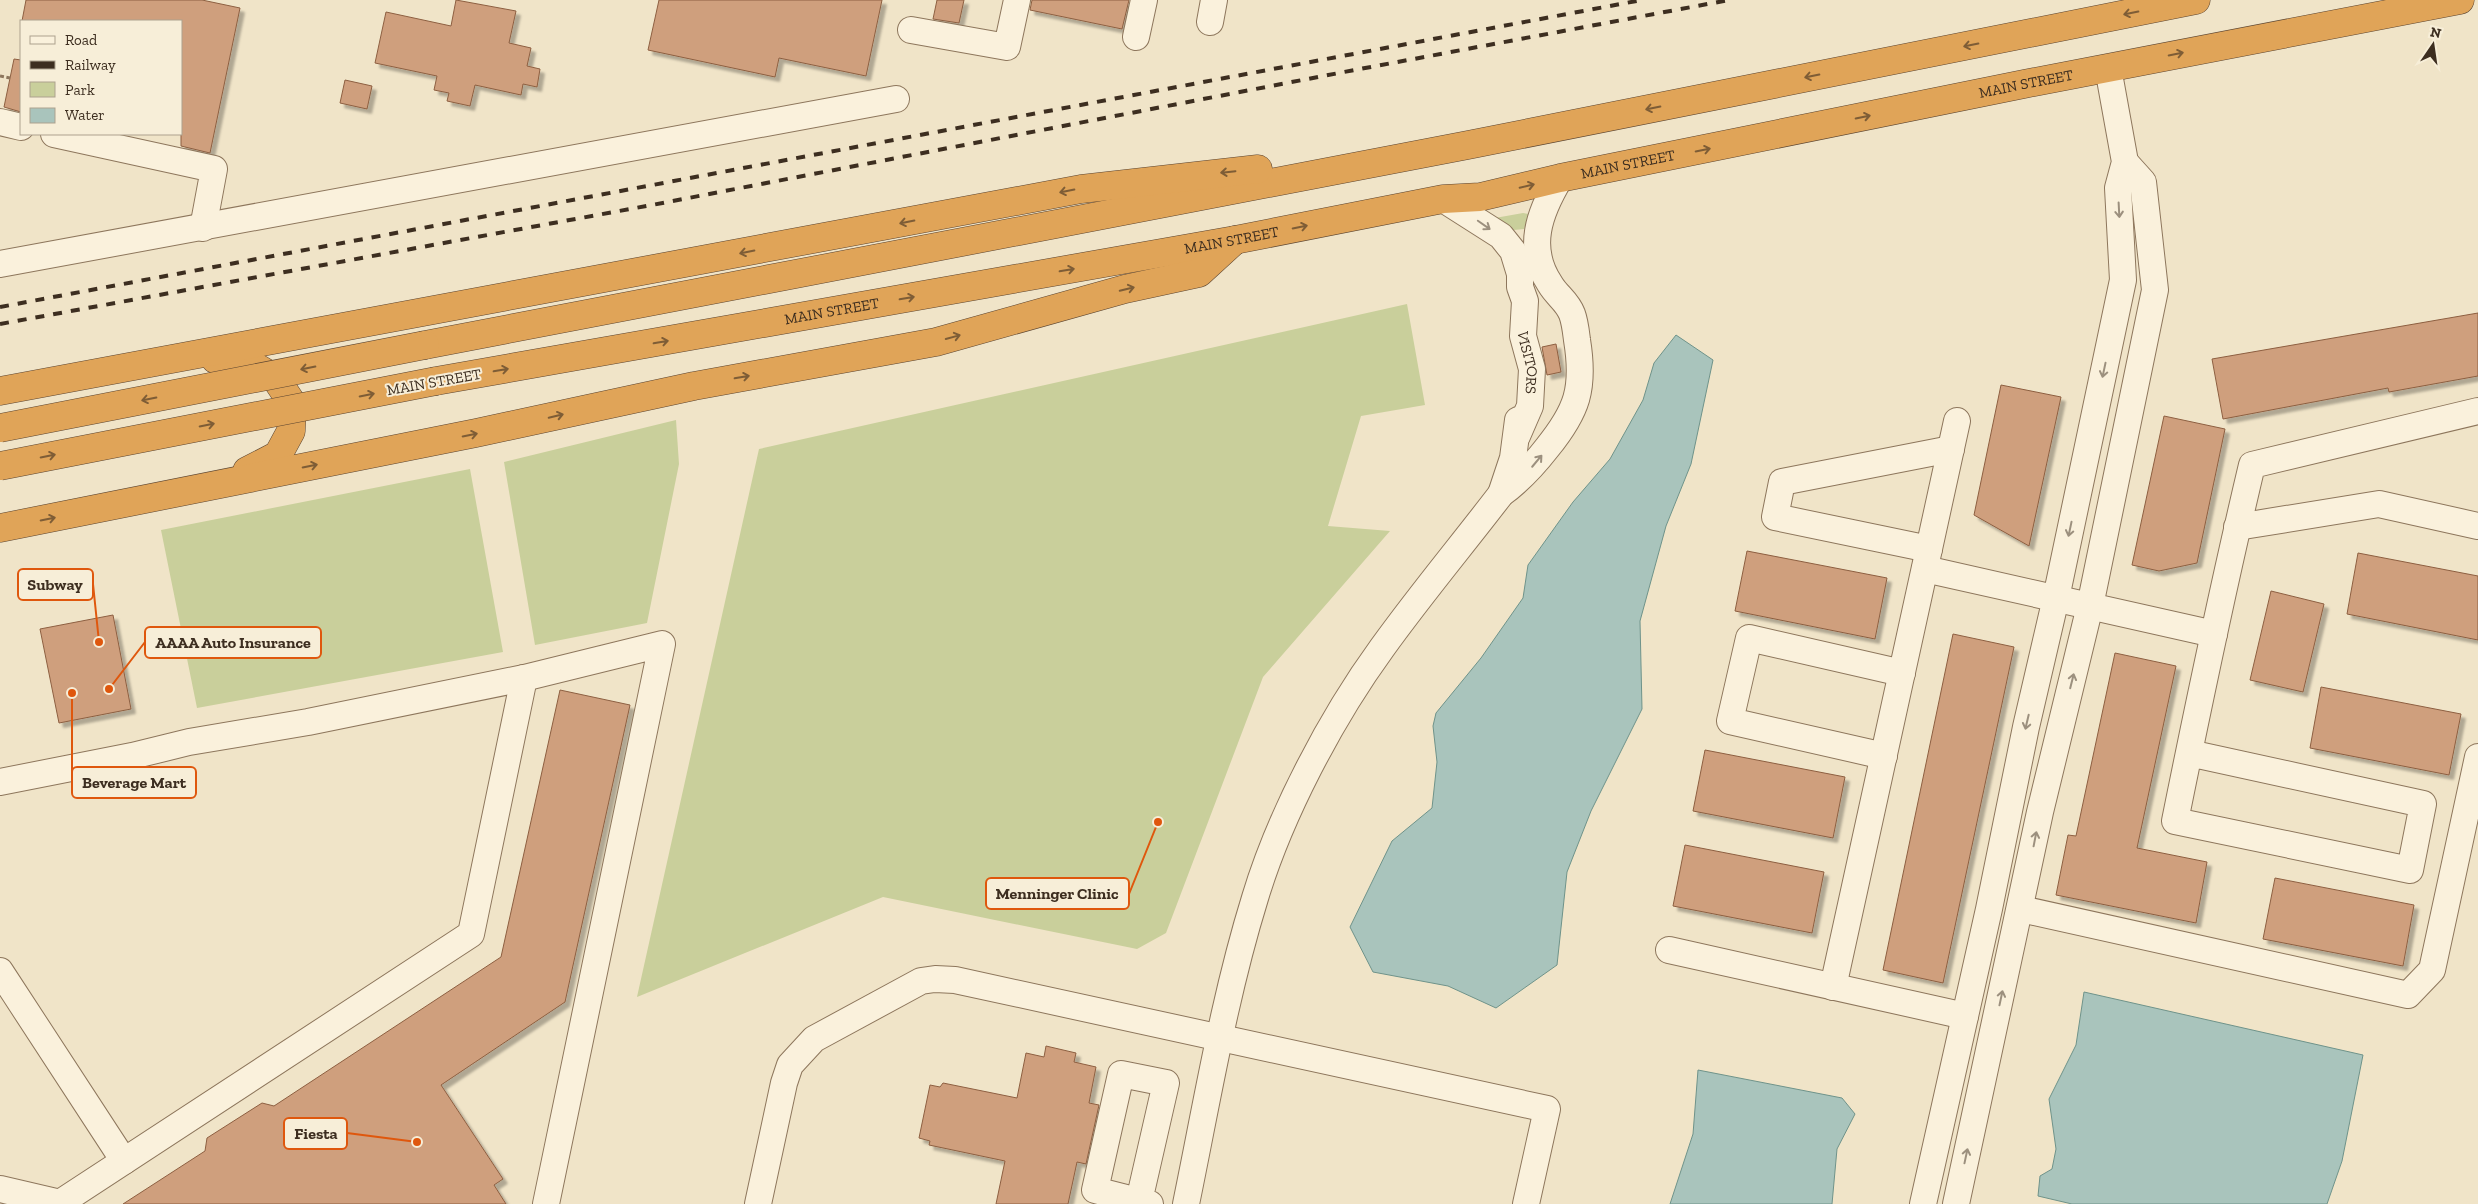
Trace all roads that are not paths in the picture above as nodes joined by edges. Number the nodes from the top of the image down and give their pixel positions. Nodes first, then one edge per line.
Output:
1 (1016, 0) edge
2 (1144, 0) edge
3 (2196, 0) edge
4 (2460, 0) edge
5 (911, 30) dead end
6 (1136, 37) dead end
7 (2108, 68) junction
8 (896, 99) dead end
9 (0, 122) edge
10 (20, 127) edge
11 (59, 135) edge
12 (1468, 145) junction
13 (2125, 162) junction
14 (1560, 178) junction
15 (1443, 199) junction
16 (203, 228) junction
17 (1235, 240) junction
18 (0, 264) edge
19 (1534, 281) junction
20 (143, 364) junction
21 (0, 390) edge
22 (2478, 411) edge
23 (1957, 421) dead end
24 (0, 428) edge
25 (1951, 448) junction
26 (0, 466) edge
27 (223, 484) junction
28 (1501, 494) junction
29 (2478, 526) edge
30 (2237, 527) junction
31 (0, 528) edge
32 (1927, 559) junction
33 (2056, 598) junction
34 (2090, 606) junction
35 (2214, 634) junction
36 (1902, 673) junction
37 (524, 678) junction
38 (2189, 753) junction
39 (1884, 756) junction
40 (2478, 757) edge
41 (0, 782) edge
42 (2021, 909) junction
43 (1669, 950) dead end
44 (0, 971) edge
45 (1834, 987) junction
46 (1965, 1016) junction
47 (1221, 1038) junction
48 (124, 1161) junction
49 (0, 1189) edge
50 (1145, 1203) edge
51 (546, 1204) edge
52 (758, 1204) edge
53 (1186, 1204) edge
54 (1526, 1204) edge
55 (1922, 1204) edge
56 (1956, 1204) edge

1 - 5 lane
2 - 6 lane
3 -> 12 highway
7 -> 4 highway, MAIN STREET
7 - 13 lane
14 -> 7 highway, MAIN STREET
8 - 16 lane
9 - 10 lane
11 - 16 lane
12 -> 20 highway
12 -> 24 highway, bridge
13 -> 33 lane
13 - 34 lane
15 -> 14 highway, MAIN STREET
14 - 19 lane
17 -> 15 highway, MAIN STREET
15 -> 19 lane
16 - 18 lane
26 -> 17 highway, MAIN STREET, bridge
27 -> 17 highway
19 - 28 lane
28 -> 19 lane
20 - 21 highway
20 - 27 highway
22 - 30 lane
23 - 25 lane
25 - 32 lane
25 - 32 lane
31 -> 27 highway
28 - 47 lane
29 - 30 lane
30 - 35 lane
32 - 33 lane
32 - 36 lane
33 - 34 lane
33 -> 46 lane
34 - 35 lane
42 -> 34 lane
35 - 38 lane
36 - 39 lane
36 - 39 lane
37 - 41 lane
37 - 48 lane
37 - 51 lane
38 - 38 lane
39 - 45 lane
40 - 42 lane
56 -> 42 lane
43 - 45 lane
44 - 48 lane
45 - 46 lane
46 - 55 lane
47 - 52 lane
47 - 53 lane
47 - 54 lane
48 - 49 lane
50 - 50 lane

